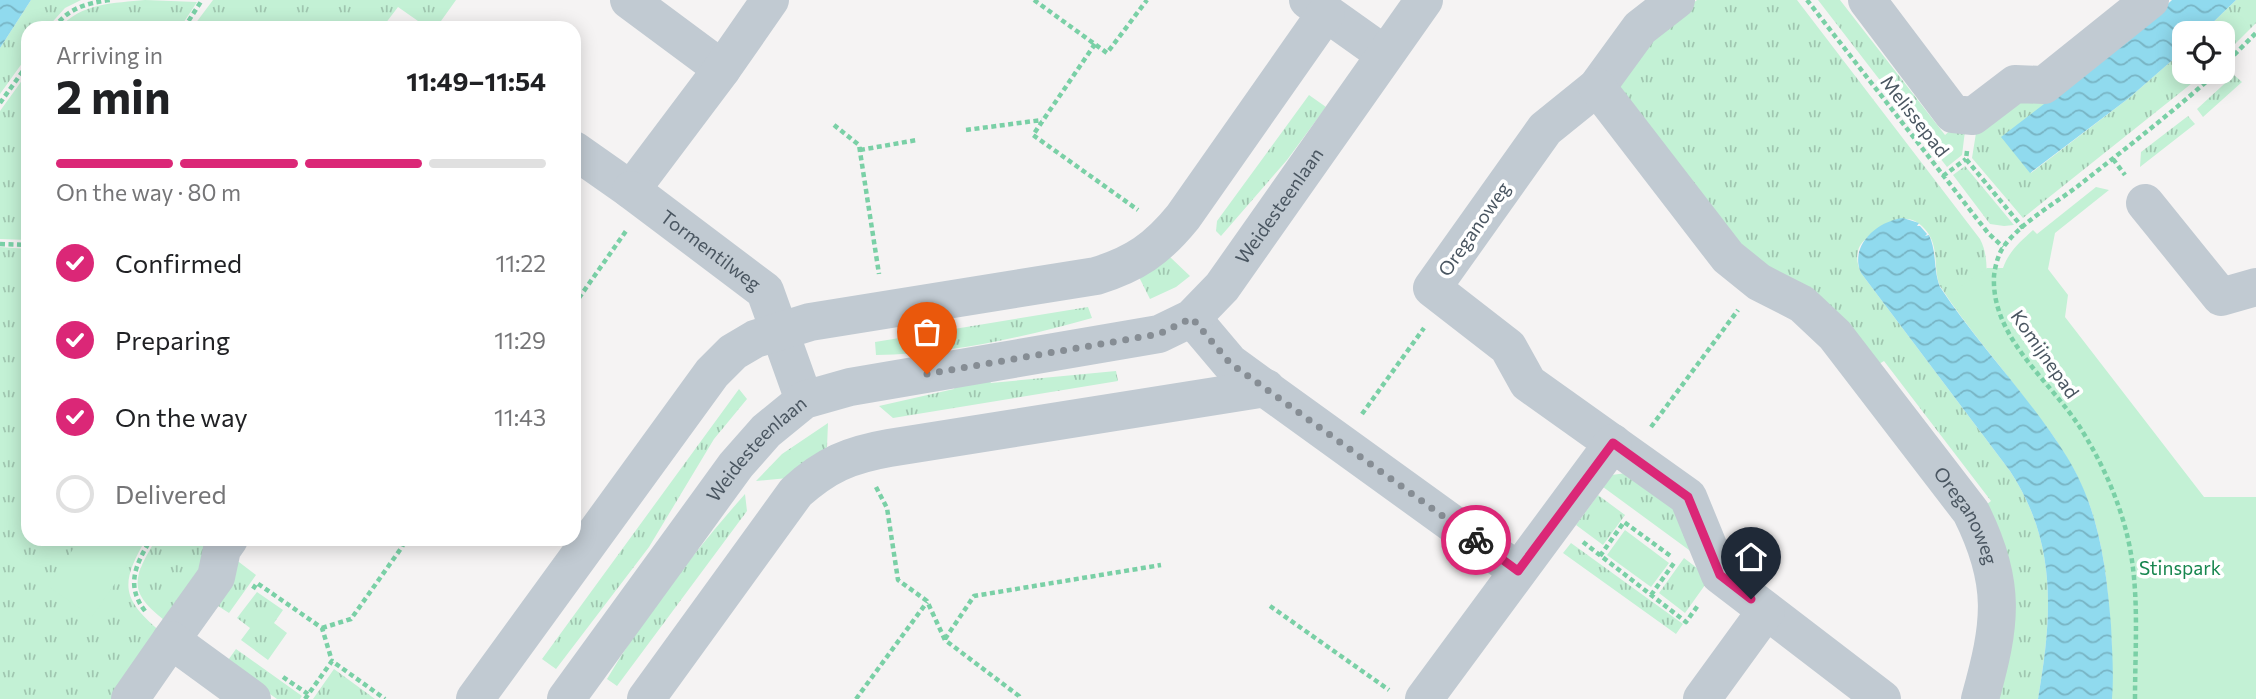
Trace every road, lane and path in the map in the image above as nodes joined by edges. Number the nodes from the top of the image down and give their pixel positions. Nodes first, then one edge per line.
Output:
1 (110, 0) edge
2 (202, 0) edge
3 (629, 0) edge
4 (770, 0) edge
5 (1034, 0) edge
6 (1147, 0) edge
7 (1424, 0) edge
8 (1676, 0) edge
9 (1807, 0) edge
10 (1867, 0) edge
11 (2150, 0) edge
12 (1317, 7) edge
13 (59, 21) edge
14 (188, 21) edge
15 (2256, 33) edge
16 (1095, 44) junction
17 (1384, 54) junction
18 (2235, 54) edge
19 (722, 69) junction
20 (21, 74) edge
21 (2203, 84) edge
22 (1597, 87) junction
23 (0, 103) edge
24 (1973, 116) junction
25 (1042, 120) junction
26 (834, 125) dead end
27 (966, 130) dead end
28 (917, 139) dead end
29 (860, 149) junction
30 (581, 155) edge
31 (1966, 159) junction
32 (1943, 176) junction
33 (639, 196) junction
34 (2145, 203) dead end
35 (2023, 228) junction
36 (1170, 232) junction
37 (0, 244) edge
38 (21, 245) edge
39 (2003, 247) junction
40 (1759, 282) junction
41 (2256, 287) edge
42 (581, 293) edge
43 (1445, 298) junction
44 (885, 310) junction
45 (1192, 318) junction
46 (779, 330) junction
47 (1266, 388) junction
48 (804, 400) junction
49 (1341, 443) junction
50 (1621, 450) junction
51 (859, 453) junction
52 (1555, 520) junction
53 (147, 546) edge
54 (224, 546) edge
55 (402, 546) edge
56 (1600, 556) junction
57 (1161, 565) dead end
58 (1518, 571) junction
59 (1720, 575) junction
60 (250, 593) dead end
61 (1651, 595) junction
62 (927, 601) junction
63 (1270, 606) dead end
64 (1766, 611) junction
65 (323, 628) junction
66 (172, 640) junction
67 (944, 640) junction
68 (331, 661) junction
69 (1407, 695) edge
70 (130, 699) edge
71 (252, 699) edge
72 (305, 699) edge
73 (385, 699) edge
74 (475, 699) edge
75 (566, 699) edge
76 (646, 699) edge
77 (856, 699) edge
78 (1020, 699) edge
79 (1702, 699) edge
80 (1882, 699) edge
81 (1980, 699) edge
82 (2135, 699) edge

1 - 13 path
2 - 14 path
3 - 19 street
4 - 19 street
5 - 16 path
6 - 16 path
7 - 17 street, Weidesteenlaan
8 - 22 street, Oreganoweg
9 - 32 path, Melissepad
10 - 24 street
11 - 24 street
12 - 17 street
12 - 36 street
15 - 18 path
16 - 25 path
17 - 45 street, Weidesteenlaan
19 - 33 street
20 - 23 path
21 - 35 path
22 - 40 street, Oreganoweg
22 - 43 street, Oreganoweg
24 - 31 path
25 - 27 path
25 - 36 path
26 - 29 path
28 - 29 path
29 - 44 path
30 - 33 street, Tormentilweg
31 - 32 path
31 - 35 path
32 - 39 path, Melissepad
33 - 42 path
33 - 46 street, Tormentilweg
34 - 41 street
35 - 39 path
36 - 44 street
37 - 38 path
39 - 82 path, Komijnepad
40 - 50 path
40 - 81 street, Oreganoweg
43 - 49 path
43 - 50 street, Oreganoweg
44 - 46 street
45 - 47 street
45 - 48 street, Weidesteenlaan
46 - 48 street, Tormentilweg
46 - 74 street
47 - 49 street
47 - 51 street
48 - 75 street, Weidesteenlaan
49 - 58 street
50 - 52 street
50 - 59 street, Oreganoweg
51 - 62 path
51 - 76 street
52 - 56 path
52 - 58 street
53 - 66 path
54 - 66 street
55 - 65 path
56 - 61 path
56 - 61 path
57 - 67 path
58 - 69 street
59 - 61 path
59 - 64 street, Oreganoweg
60 - 65 path
62 - 67 path
62 - 77 path
63 - 69 path
64 - 79 street
64 - 80 street, Oreganoweg
65 - 68 path
66 - 70 street
66 - 71 street
67 - 78 path
68 - 72 path
68 - 73 path

